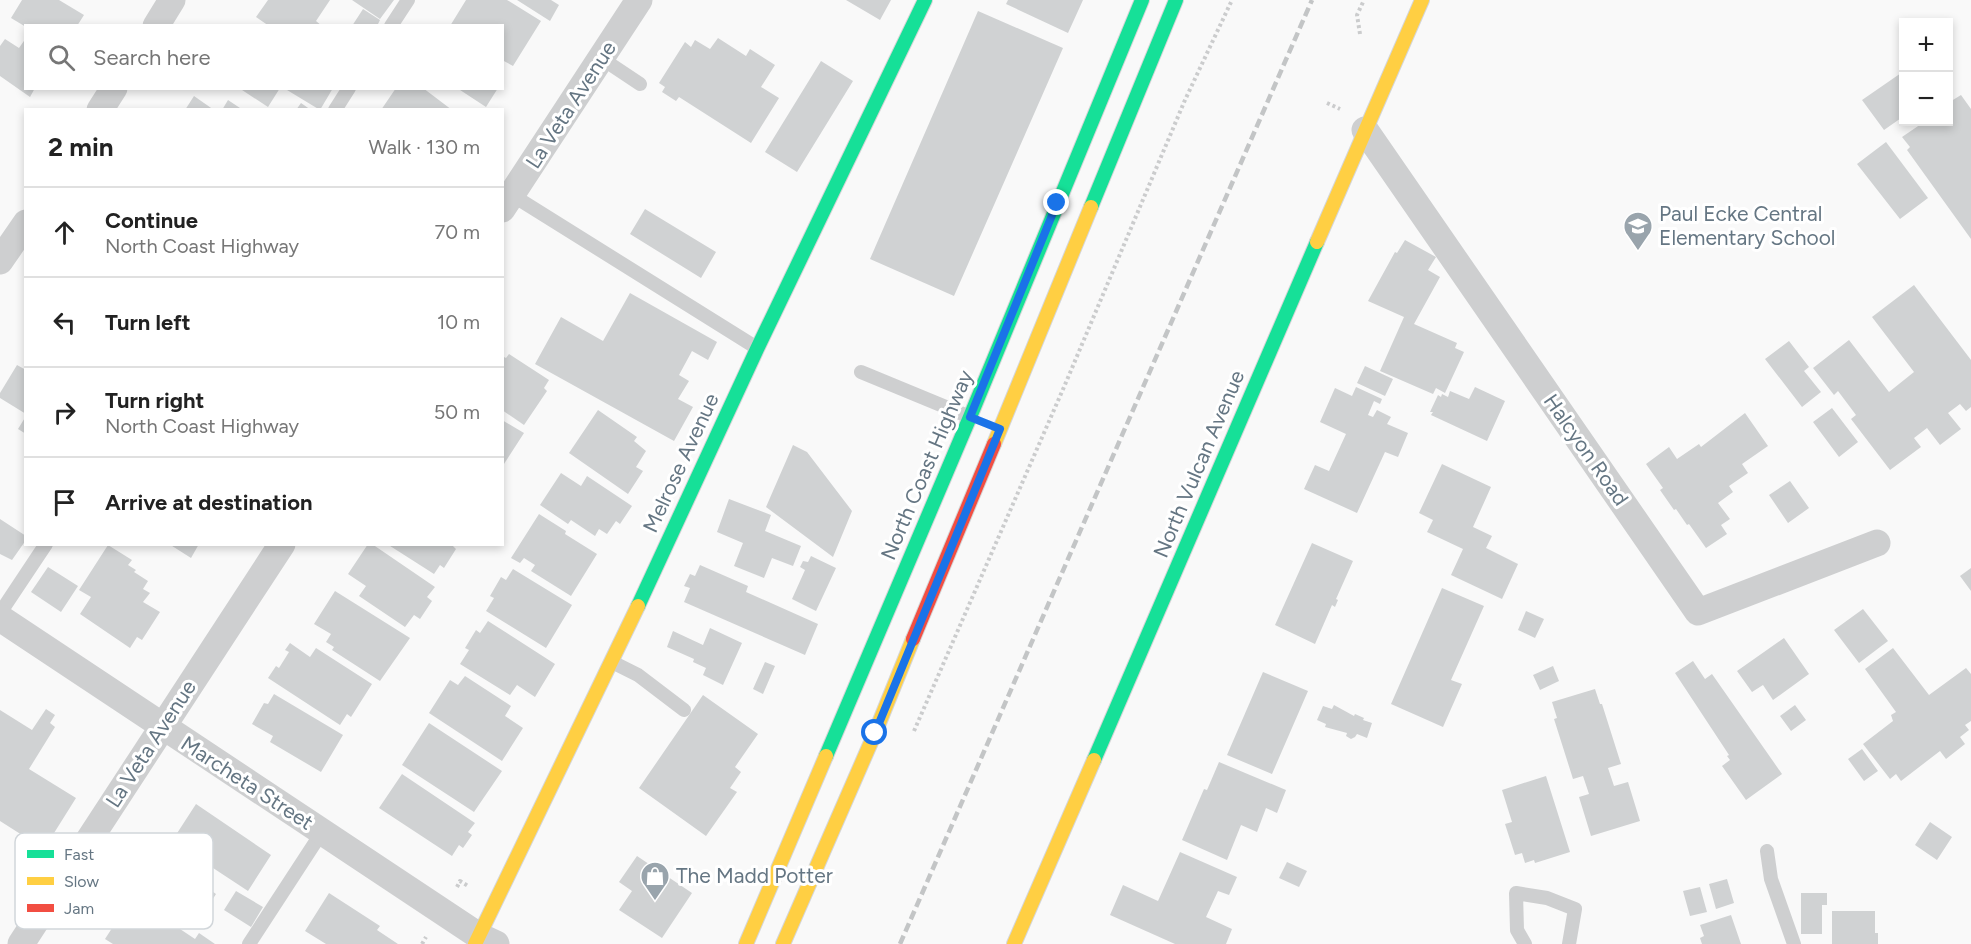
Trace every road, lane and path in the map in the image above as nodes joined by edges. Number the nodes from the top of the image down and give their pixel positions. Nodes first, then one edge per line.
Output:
1 (172, 0) edge
2 (408, 0) edge
3 (639, 0) edge
4 (925, 0) edge
5 (1142, 0) edge
6 (1176, 0) edge
7 (1232, 0) edge
8 (1364, 0) edge
9 (1422, 0) edge
10 (157, 24) edge
11 (392, 24) edge
12 (1360, 34) dead end
13 (601, 58) junction
14 (640, 84) dead end
15 (113, 90) edge
16 (348, 90) edge
17 (101, 108) edge
18 (336, 108) edge
19 (1365, 130) junction
20 (507, 202) edge
21 (24, 225) edge
22 (0, 261) edge
23 (757, 349) junction
24 (861, 372) dead end
25 (985, 423) junction
26 (1877, 543) dead end
27 (44, 546) edge
28 (281, 546) edge
29 (0, 613) edge
30 (0, 618) edge
31 (612, 662) junction
32 (684, 710) dead end
33 (162, 727) junction
34 (911, 739) dead end
35 (321, 832) junction
36 (93, 833) edge
37 (1767, 851) dead end
38 (31, 929) edge
39 (483, 941) edge
40 (21, 944) edge
41 (249, 944) edge
42 (746, 944) edge
43 (783, 944) edge
44 (1014, 944) edge
45 (1525, 944) edge
46 (1569, 944) edge
47 (1794, 944) edge

1 - 10 street
2 - 11 lane
3 - 13 street, La Veta Avenue
4 - 23 main road, Melrose Avenue
5 - 25 main road, North Coast Highway
6 - 25 main road, North Coast Highway
7 - 34 path
8 - 12 path
9 - 19 main road, North Vulcan Avenue
13 - 14 lane
13 - 20 street, La Veta Avenue
15 - 17 street
16 - 18 lane
19 - 26 street, Halcyon Road
19 - 44 main road, North Vulcan Avenue
20 - 23 lane
21 - 22 street
23 - 31 main road, Melrose Avenue
24 - 25 lane
25 - 42 main road, North Coast Highway
25 - 43 main road, North Coast Highway
27 - 29 lane
28 - 33 street, La Veta Avenue
30 - 33 street, Marcheta Street
31 - 32 lane
31 - 39 main road, Melrose Avenue
33 - 35 street, Marcheta Street
33 - 36 street, La Veta Avenue
35 - 39 street, Marcheta Street
35 - 41 lane
37 - 47 lane
38 - 40 street, La Veta Avenue
45 - 46 lane

